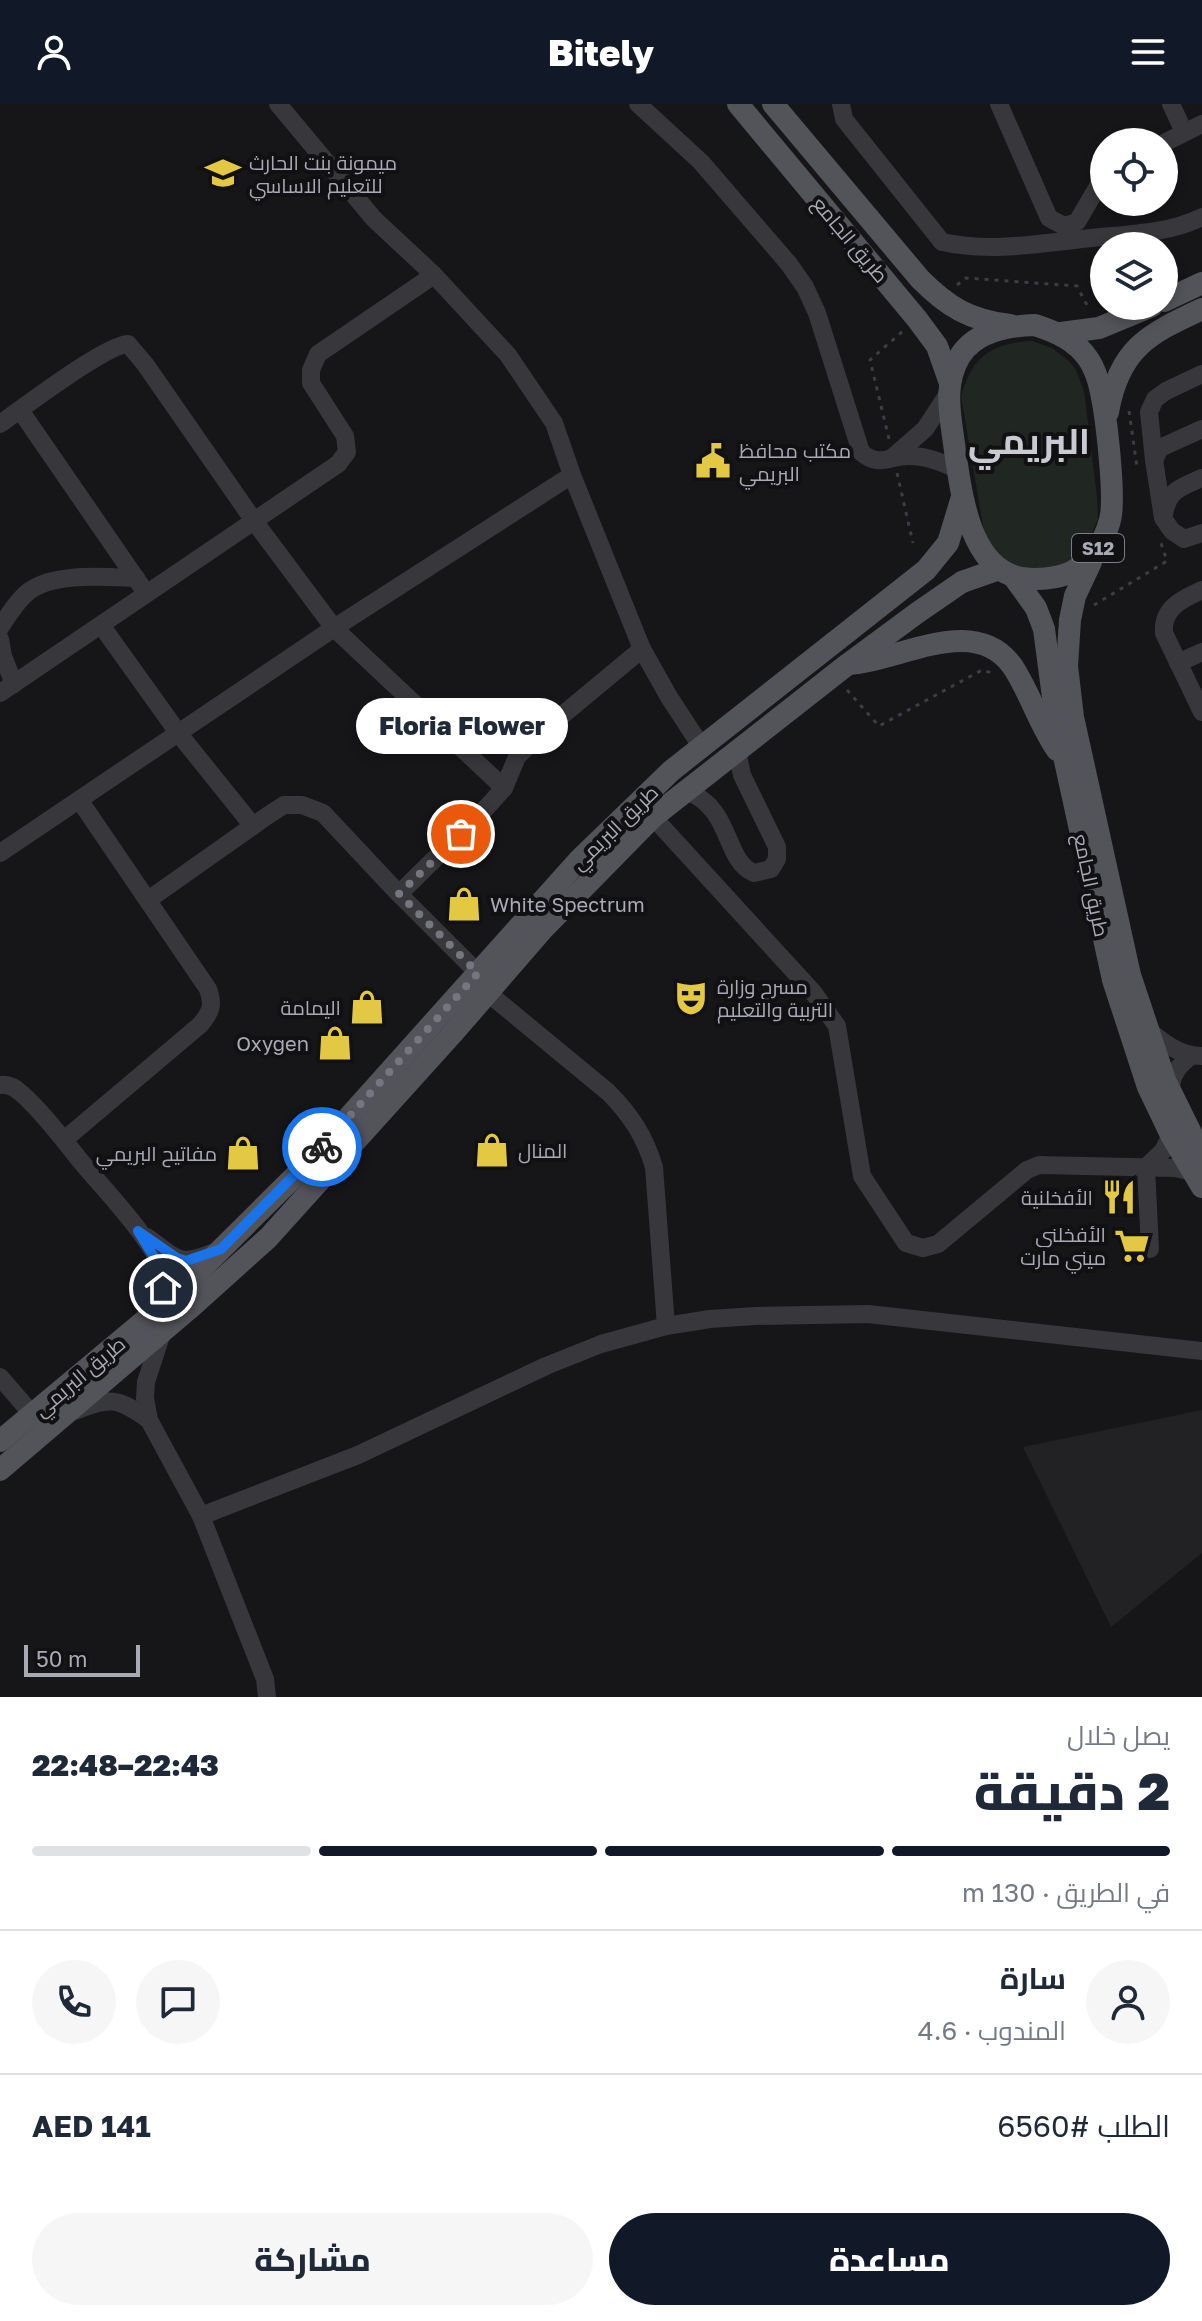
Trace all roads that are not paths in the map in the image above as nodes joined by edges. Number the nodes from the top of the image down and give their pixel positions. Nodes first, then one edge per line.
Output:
1 (278, 104) edge
2 (638, 104) edge
3 (738, 104) edge
4 (773, 104) edge
5 (841, 104) edge
6 (999, 104) edge
7 (1171, 104) edge
8 (1202, 124) edge
9 (1184, 132) junction
10 (1178, 135) edge
11 (1090, 200) edge
12 (1202, 217) edge
13 (1065, 234) junction
14 (434, 275) junction
15 (1202, 283) edge
16 (1178, 294) edge
17 (1202, 309) edge
18 (1118, 320) edge
19 (1015, 325) junction
20 (1061, 333) junction
21 (1202, 374) edge
22 (949, 389) junction
23 (20, 410) junction
24 (0, 424) edge
25 (1105, 429) junction
26 (1202, 429) edge
27 (893, 457) junction
28 (1154, 460) junction
29 (958, 470) junction
30 (572, 475) junction
31 (1202, 478) edge
32 (962, 497) junction
33 (254, 521) junction
34 (1160, 526) junction
35 (1202, 533) edge
36 (1095, 553) junction
37 (1006, 573) junction
38 (141, 586) junction
39 (1202, 590) edge
40 (101, 625) junction
41 (0, 628) edge
42 (334, 628) junction
43 (0, 639) edge
44 (642, 649) junction
45 (1202, 652) edge
46 (1178, 663) junction
47 (841, 669) junction
48 (7, 689) edge
49 (1202, 710) edge
50 (179, 734) junction
51 (701, 746) junction
52 (737, 751) junction
53 (1065, 760) junction
54 (504, 788) junction
55 (686, 791) junction
56 (80, 801) junction
57 (653, 817) junction
58 (253, 826) junction
59 (0, 853) edge
60 (399, 894) junction
61 (148, 900) junction
62 (483, 983) junction
63 (1148, 1030) junction
64 (1197, 1056) edge
65 (0, 1085) edge
66 (1170, 1092) junction
67 (1171, 1135) junction
68 (64, 1140) junction
69 (1146, 1167) junction
70 (1199, 1171) edge
71 (138, 1231) junction
72 (221, 1249) junction
73 (1150, 1249) dead end
74 (666, 1326) junction
75 (135, 1330) junction
76 (162, 1333) junction
77 (1202, 1351) edge
78 (0, 1377) edge
79 (32, 1414) junction
80 (64, 1416) junction
81 (149, 1420) junction
82 (0, 1441) edge
83 (0, 1470) edge
84 (201, 1516) junction
85 (267, 1697) edge

1 - 14 street
2 - 27 street
3 - 22 main road, طريق الجامع
4 - 19 main road, طريق الجامع
5 - 13 street
6 - 13 street
7 - 9 street
8 - 9 street
9 - 10 street
11 - 13 street
12 - 13 street
14 - 30 street
14 - 33 street
15 - 16 main road
17 - 25 main road, S12
18 - 20 main road
19 - 20 main road
19 - 22 main road
20 - 25 main road, S12
21 - 28 street
22 - 27 street
22 - 29 main road, S12
23 - 24 street
23 - 33 street
23 - 38 street
25 - 36 main road, S12
26 - 28 street
27 - 29 street
28 - 34 street
29 - 32 main road, S12
30 - 42 street
30 - 44 street
31 - 34 street
32 - 37 main road, S12
32 - 51 main road, طريق البريمي / S12
33 - 38 street
33 - 42 street
34 - 35 street
36 - 37 main road, S12
36 - 63 main road, طريق الجامع
37 - 47 main road, طريق البريمي / S12
37 - 53 main road, طريق الجامع
38 - 40 street
38 - 41 street
39 - 46 street
40 - 48 street
40 - 50 street
42 - 50 street
42 - 54 street
43 - 48 street
44 - 51 street
44 - 54 street
45 - 46 street
46 - 49 street
47 - 52 main road, طريق البريمي / S12
47 - 53 main road
50 - 56 street
50 - 58 street
51 - 62 main road, طريق البريمي / S12
52 - 55 main road, طريق البريمي / S12
52 - 55 street
53 - 67 main road, طريق الجامع
54 - 60 street
55 - 57 main road, طريق البريمي / S12
56 - 59 street
56 - 61 street
57 - 62 main road, طريق البريمي / S12
57 - 69 street
58 - 60 street
58 - 61 street
60 - 62 street
61 - 68 street
62 - 72 main road, طريق البريمي / S12
62 - 74 street
62 - 76 main road, طريق البريمي / S12
63 - 64 street
63 - 66 main road, طريق الجامع
64 - 66 street
65 - 68 street
66 - 70 main road, طريق الجامع
67 - 69 street
67 - 70 main road, طريق الجامع
68 - 71 street
69 - 70 street
69 - 73 street
71 - 72 street
71 - 75 street
72 - 75 main road, طريق البريمي / S12
74 - 77 street
74 - 84 street
75 - 79 main road, طريق البريمي / S12
76 - 80 main road, طريق البريمي / S12
76 - 81 street
78 - 79 street
79 - 82 main road, طريق البريمي / S12
80 - 81 street
80 - 83 main road, طريق البريمي / S12
81 - 84 street
84 - 85 street

